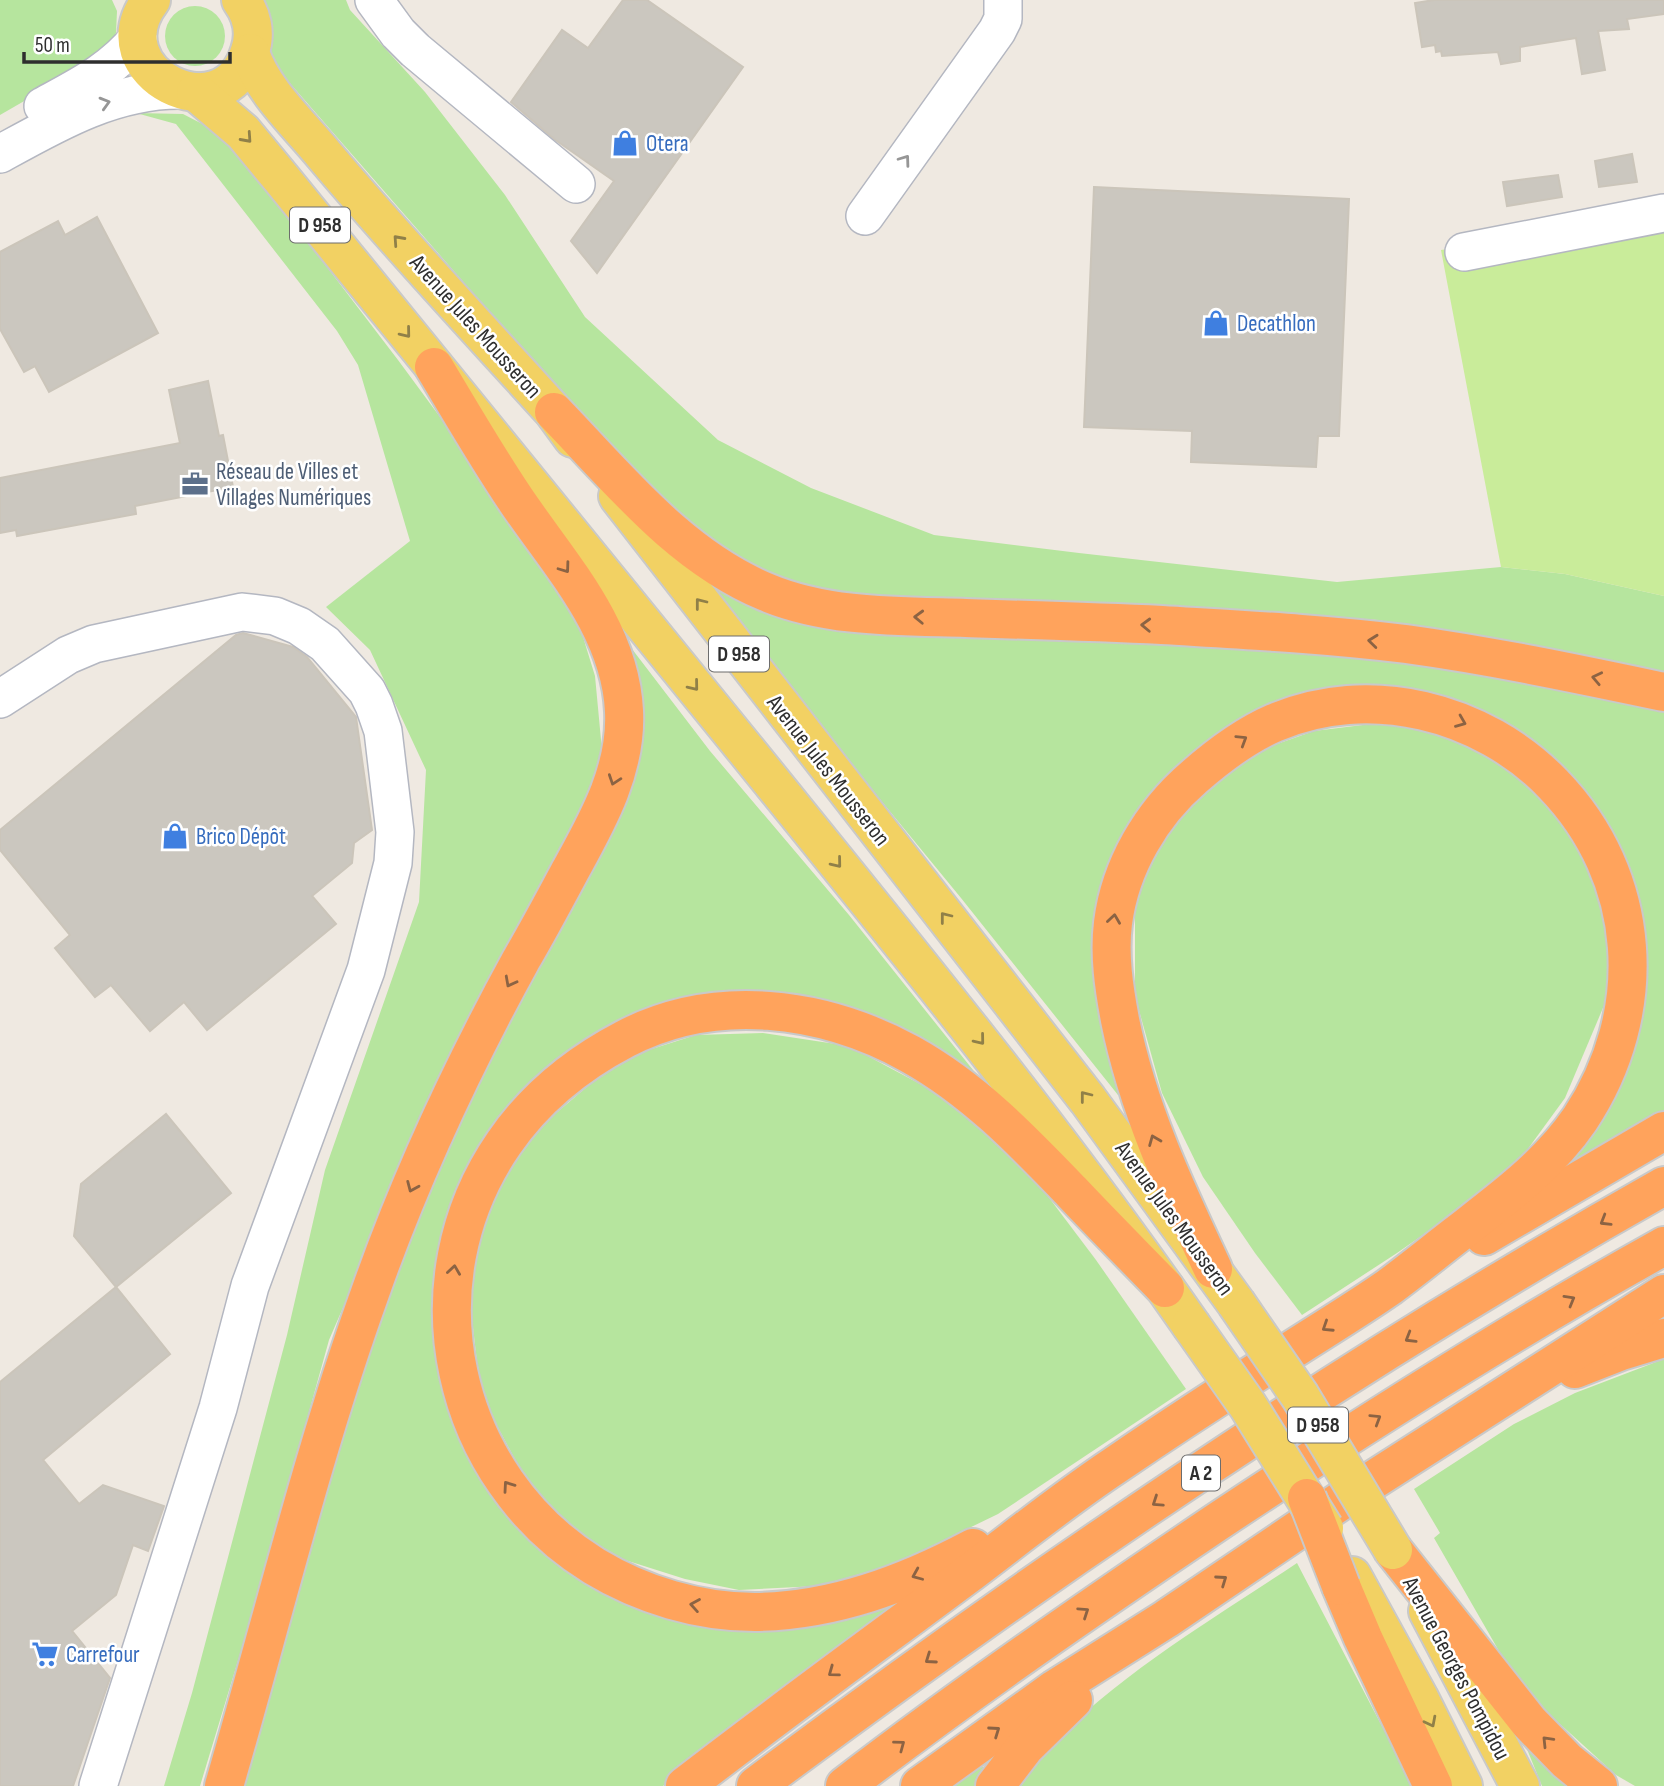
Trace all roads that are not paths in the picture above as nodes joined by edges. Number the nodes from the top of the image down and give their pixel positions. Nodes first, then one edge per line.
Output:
1 (241, 0) edge
2 (374, 0) edge
3 (1003, 0) edge
4 (141, 14) edge
5 (250, 52) junction
6 (188, 91) junction
7 (0, 129) edge
8 (0, 154) edge
9 (576, 184) dead end
10 (1664, 213) edge
11 (865, 216) dead end
12 (1464, 252) dead end
13 (434, 367) junction
14 (554, 412) junction
15 (1664, 692) edge
16 (0, 699) edge
17 (1664, 1132) edge
18 (1664, 1186) edge
19 (1664, 1246) edge
20 (1213, 1269) junction
21 (1166, 1288) junction
22 (1385, 1290) junction
23 (1664, 1294) edge
24 (1664, 1338) edge
25 (1475, 1416) junction
26 (1307, 1499) joint
27 (1065, 1500) junction
28 (1393, 1549) junction
29 (1346, 1581) junction
30 (1166, 1619) junction
31 (98, 1786) edge
32 (224, 1786) edge
33 (685, 1786) edge
34 (756, 1786) edge
35 (845, 1786) edge
36 (920, 1786) edge
37 (995, 1786) edge
38 (1433, 1786) edge
39 (1463, 1786) edge
40 (1520, 1786) edge
41 (1598, 1786) edge

1 - 5 main road
2 - 9 street
11 -> 3 street
4 - 6 main road
4 - 7 street
5 - 6 main road
14 -> 5 main road, Avenue Jules Mousseron / D 958
8 -> 6 street
6 -> 13 main road, D 958
10 - 12 street
13 -> 21 main road, D 958
13 -> 32 highway
15 -> 14 highway
20 -> 14 main road, Avenue Jules Mousseron / D 958
16 - 31 street
17 - 22 highway
18 -> 34 highway, A 2
35 -> 19 highway, A 2
20 -> 22 highway
20 - 28 main road, Avenue Jules Mousseron / D 958, bridge
21 - 26 main road, D 958, bridge
27 -> 21 highway
22 -> 27 highway
23 - 25 highway
24 - 25 highway
30 -> 25 highway
26 - 29 highway, bridge
27 -> 33 highway
28 - 40 main road, Avenue Georges Pompidou / D 958
41 -> 28 highway
29 - 38 highway
29 -> 39 main road, Avenue Georges Pompidou
36 -> 30 highway
30 - 37 highway

